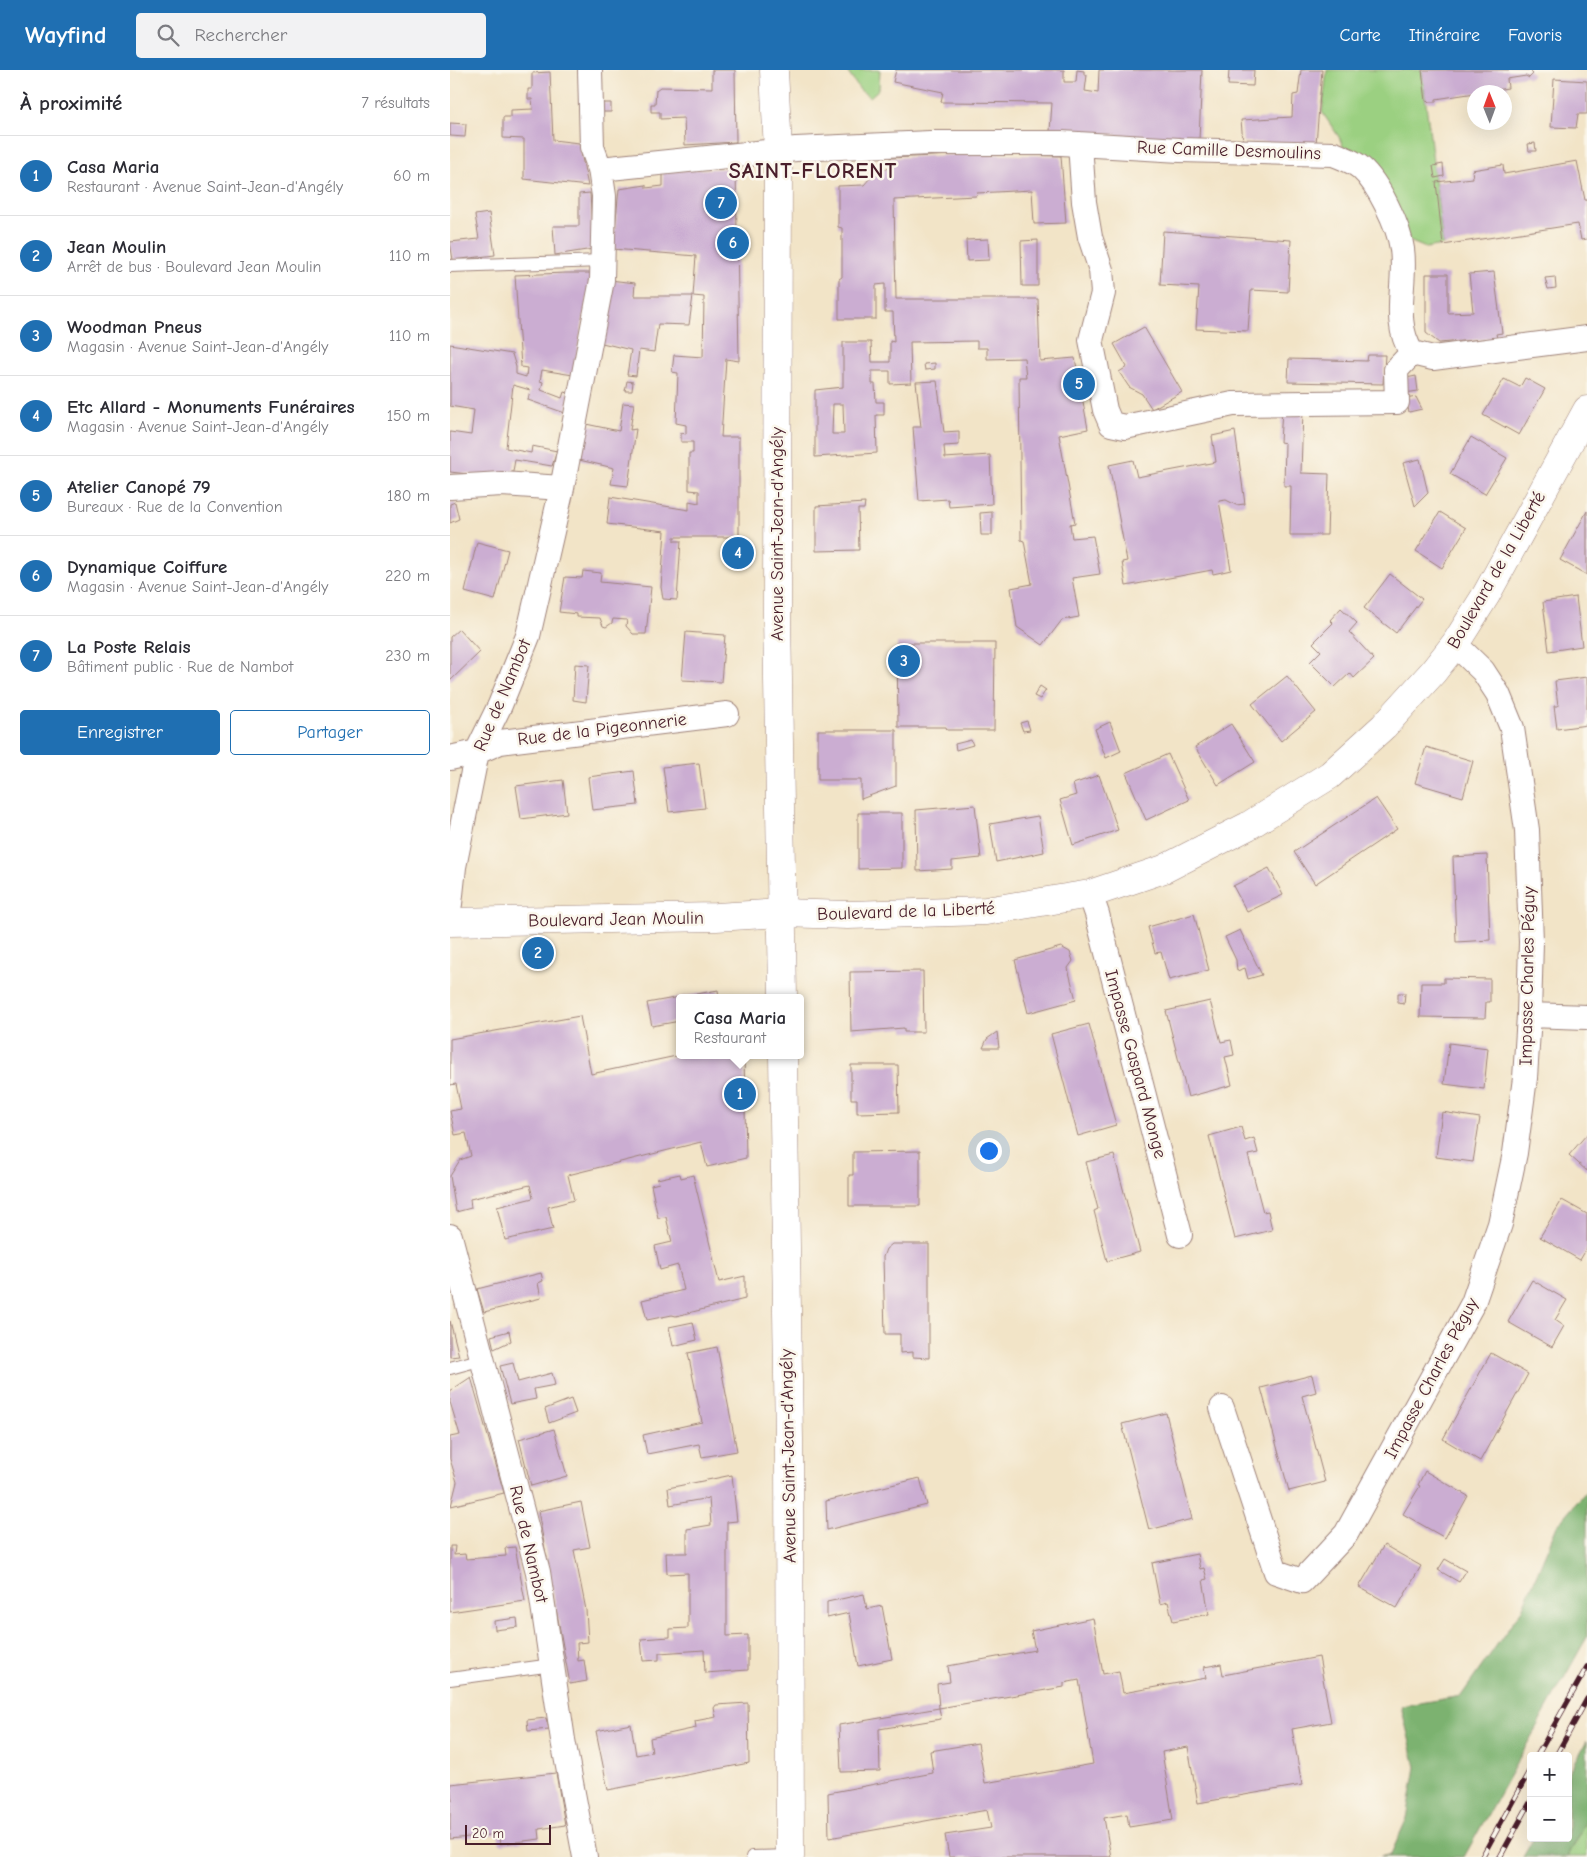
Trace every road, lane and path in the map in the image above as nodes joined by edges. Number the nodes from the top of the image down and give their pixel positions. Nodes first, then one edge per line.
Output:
1 (590, 70) edge
2 (774, 70) edge
3 (1080, 144) junction
4 (778, 151) junction
5 (600, 168) junction
6 (603, 261) junction
7 (450, 266) edge
8 (1587, 338) edge
9 (1412, 353) junction
10 (1587, 410) edge
11 (450, 487) edge
12 (562, 488) junction
13 (1455, 644) junction
14 (728, 714) dead end
15 (477, 752) junction
16 (450, 758) edge
17 (1090, 894) junction
18 (450, 904) edge
19 (782, 913) junction
20 (450, 922) edge
21 (783, 994) edge
22 (1529, 1015) junction
23 (1587, 1017) edge
24 (783, 1059) edge
25 (450, 1236) edge
26 (1180, 1236) dead end
27 (483, 1359) junction
28 (450, 1368) edge
29 (1222, 1408) dead end
30 (552, 1665) junction
31 (450, 1680) edge
32 (790, 1856) edge
33 (586, 1857) edge
34 (752, 1857) edge

1 - 5 street, Rue de Nambot
2 - 4 main road, Avenue Saint-Jean-d'Angély
3 - 4 street, Rue Camille Desmoulins
3 - 9 street, Rue Camille Desmoulins
3 - 9 street
4 - 5 street
4 - 19 main road, Avenue Saint-Jean-d'Angély
5 - 6 street, Rue de Nambot
6 - 7 lane
6 - 12 street, Rue de Nambot
8 - 9 street
10 - 13 main road, Boulevard de la Liberté
11 - 12 street
12 - 15 street, Rue de Nambot
13 - 17 main road, Boulevard de la Liberté
13 - 22 street, Impasse Charles Péguy
14 - 15 street, Rue de la Pigeonnerie
15 - 16 street, Rue de la Pigeonnerie
15 - 18 street, Rue de Nambot
17 - 19 main road, Boulevard de la Liberté
17 - 26 street, Impasse Gaspard Monge
19 - 20 main road, Boulevard Jean Moulin
19 - 21 main road, Avenue Saint-Jean-d'Angély
22 - 23 street
22 - 29 street, Impasse Charles Péguy
24 - 32 main road, Avenue Saint-Jean-d'Angély
25 - 27 street, Rue de Nambot
27 - 28 lane
27 - 30 street, Rue de Nambot
30 - 31 lane
30 - 33 street, Rue de Nambot
32 - 34 lane

